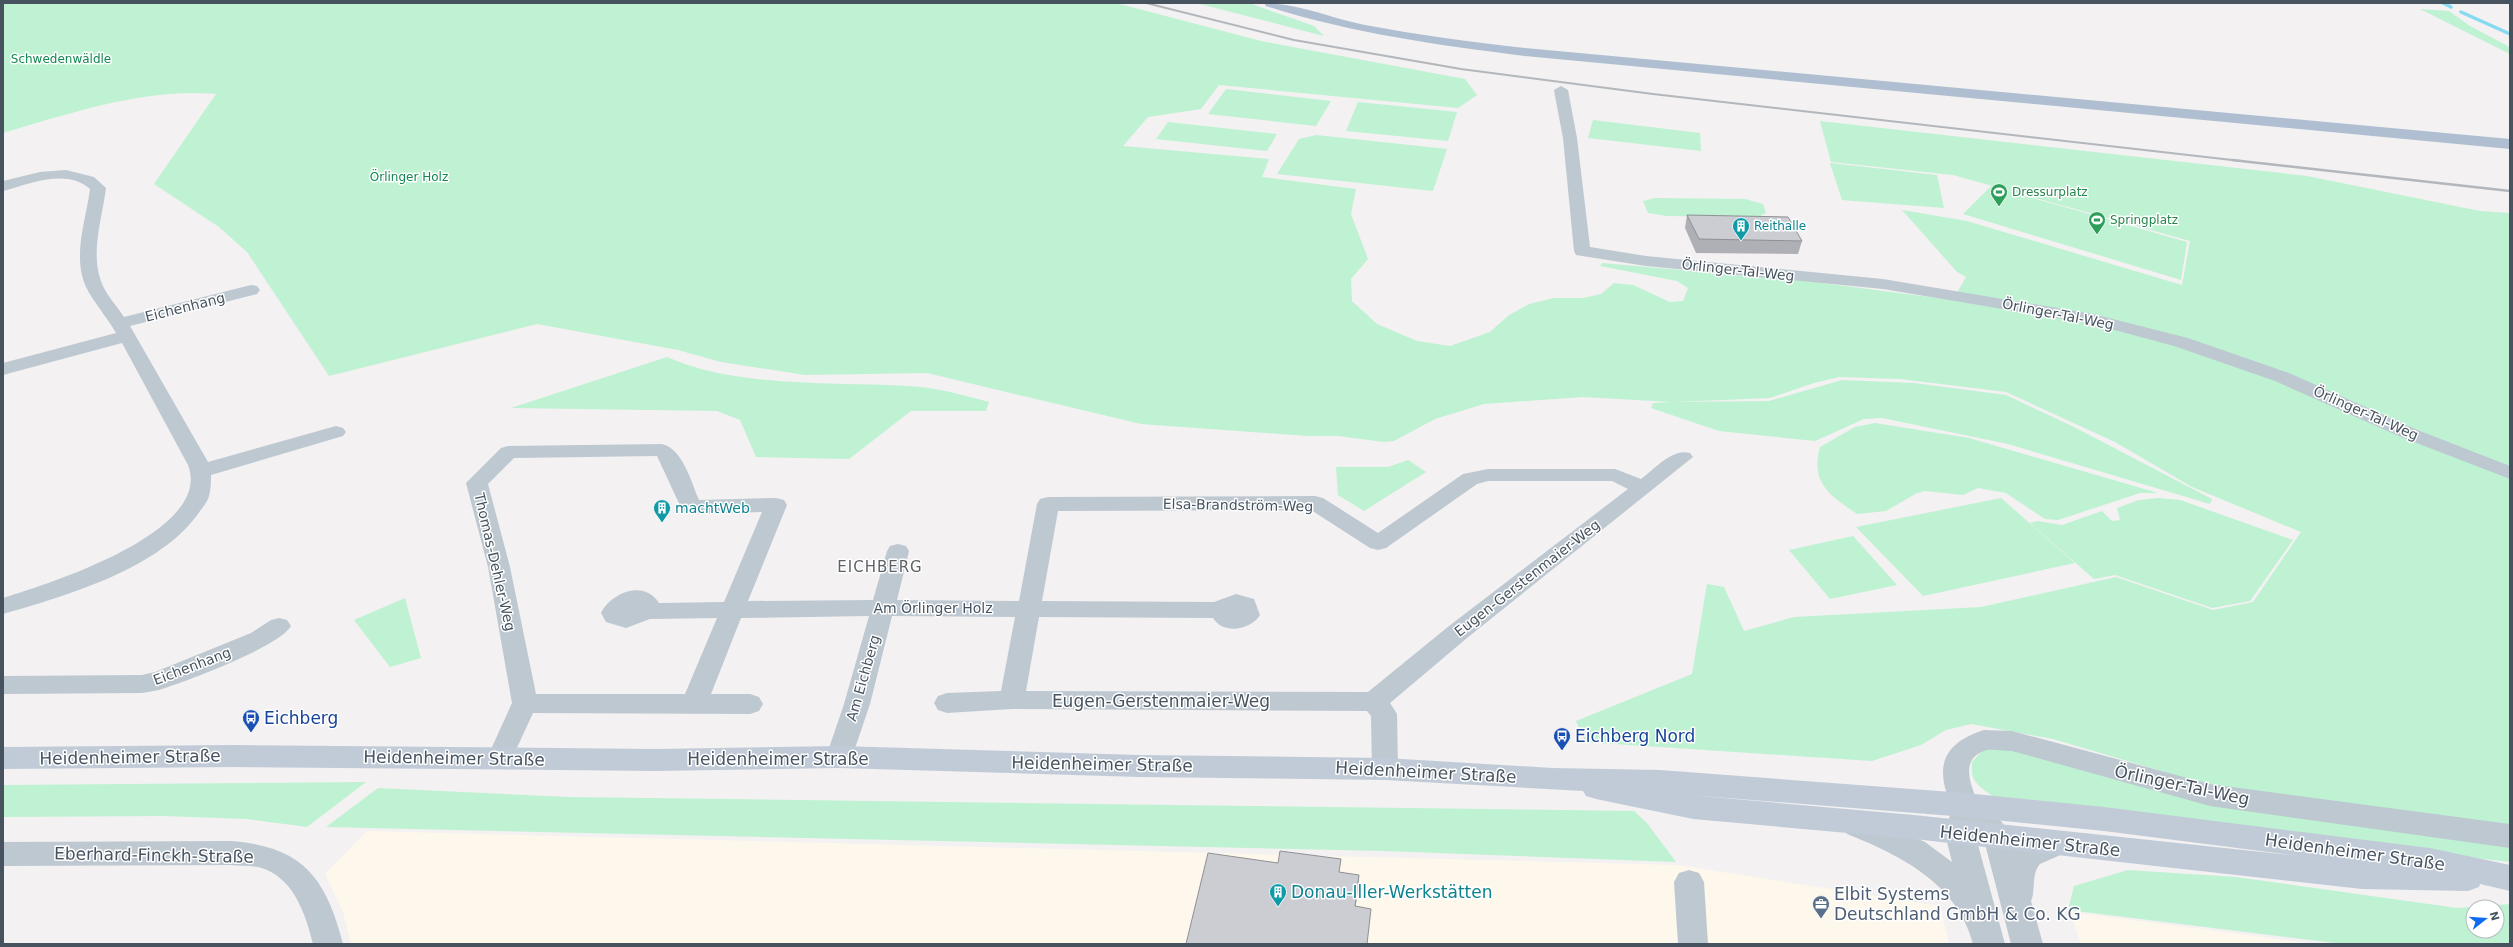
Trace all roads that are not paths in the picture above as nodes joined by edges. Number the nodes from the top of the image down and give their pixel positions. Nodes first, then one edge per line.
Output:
1 (1270, 3) edge
2 (1561, 90) dead end
3 (2510, 144) edge
4 (3, 186) edge
5 (251, 290) dead end
6 (123, 330) junction
7 (3, 369) edge
8 (336, 432) dead end
9 (1683, 457) dead end
10 (201, 471) junction
11 (2510, 473) edge
12 (1643, 488) junction
13 (898, 551) dead end
14 (3, 606) edge
15 (883, 608) junction
16 (1027, 609) junction
17 (1221, 610) dead end
18 (645, 611) dead end
19 (728, 619) junction
20 (279, 626) dead end
21 (3, 685) edge
22 (1012, 700) junction
23 (1374, 702) junction
24 (525, 703) junction
25 (947, 703) dead end
26 (694, 704) junction
27 (750, 704) dead end
28 (839, 757) junction
29 (3, 758) edge
30 (500, 758) junction
31 (1385, 768) junction
32 (1553, 779) junction
33 (1965, 805) junction
34 (1843, 821) junction
35 (1960, 834) junction
36 (2510, 836) edge
37 (1998, 838) junction
38 (2055, 844) junction
39 (3, 854) edge
40 (2510, 878) edge
41 (1689, 882) dead end
42 (2018, 912) junction
43 (1986, 932) edge
44 (328, 944) edge
45 (1693, 944) edge
46 (2027, 944) edge

1 - 3 main road
2 - 11 street, Örlinger-Tal-Weg
4 - 6 street
5 - 6 street, Eichenhang
6 - 7 street, Eichenhang
6 - 10 street
8 - 10 street
9 - 12 street, Eugen-Gerstenmaier-Weg
10 - 14 street
12 - 16 street, Elsa-Brandström-Weg
12 - 23 street, Eugen-Gerstenmaier-Weg
13 - 15 street, Am Eichberg
15 - 16 street, Am Örlinger Holz
15 - 19 street, Am Örlinger Holz
15 - 28 street, Am Eichberg
16 - 17 street, Am Örlinger Holz
16 - 22 street, Elsa-Brandström-Weg
18 - 19 street, Am Örlinger Holz
19 - 24 street, Thomas-Dehler-Weg
19 - 26 street
20 - 21 street, Eichenhang
22 - 23 street, Eugen-Gerstenmaier-Weg
22 - 25 street, Eugen-Gerstenmaier-Weg
23 - 31 street
24 - 26 street
24 - 30 street
26 - 27 street
28 - 30 main road, Heidenheimer Straße
28 - 31 main road, Heidenheimer Straße
29 - 30 main road, Heidenheimer Straße
31 - 32 main road, Heidenheimer Straße
32 - 33 main road, Heidenheimer Straße
32 - 34 main road, Heidenheimer Straße
33 - 35 street
33 - 36 street, Örlinger-Tal-Weg
33 - 37 street
33 - 40 main road, Heidenheimer Straße
34 - 35 main road, Heidenheimer Straße
34 - 43 street
35 - 37 main road, Heidenheimer Straße
35 - 43 street
37 - 38 main road, Heidenheimer Straße
37 - 42 street
38 - 40 main road, Heidenheimer Straße
38 - 42 street
39 - 44 street, Eberhard-Finckh-Straße
41 - 45 street
42 - 46 street

